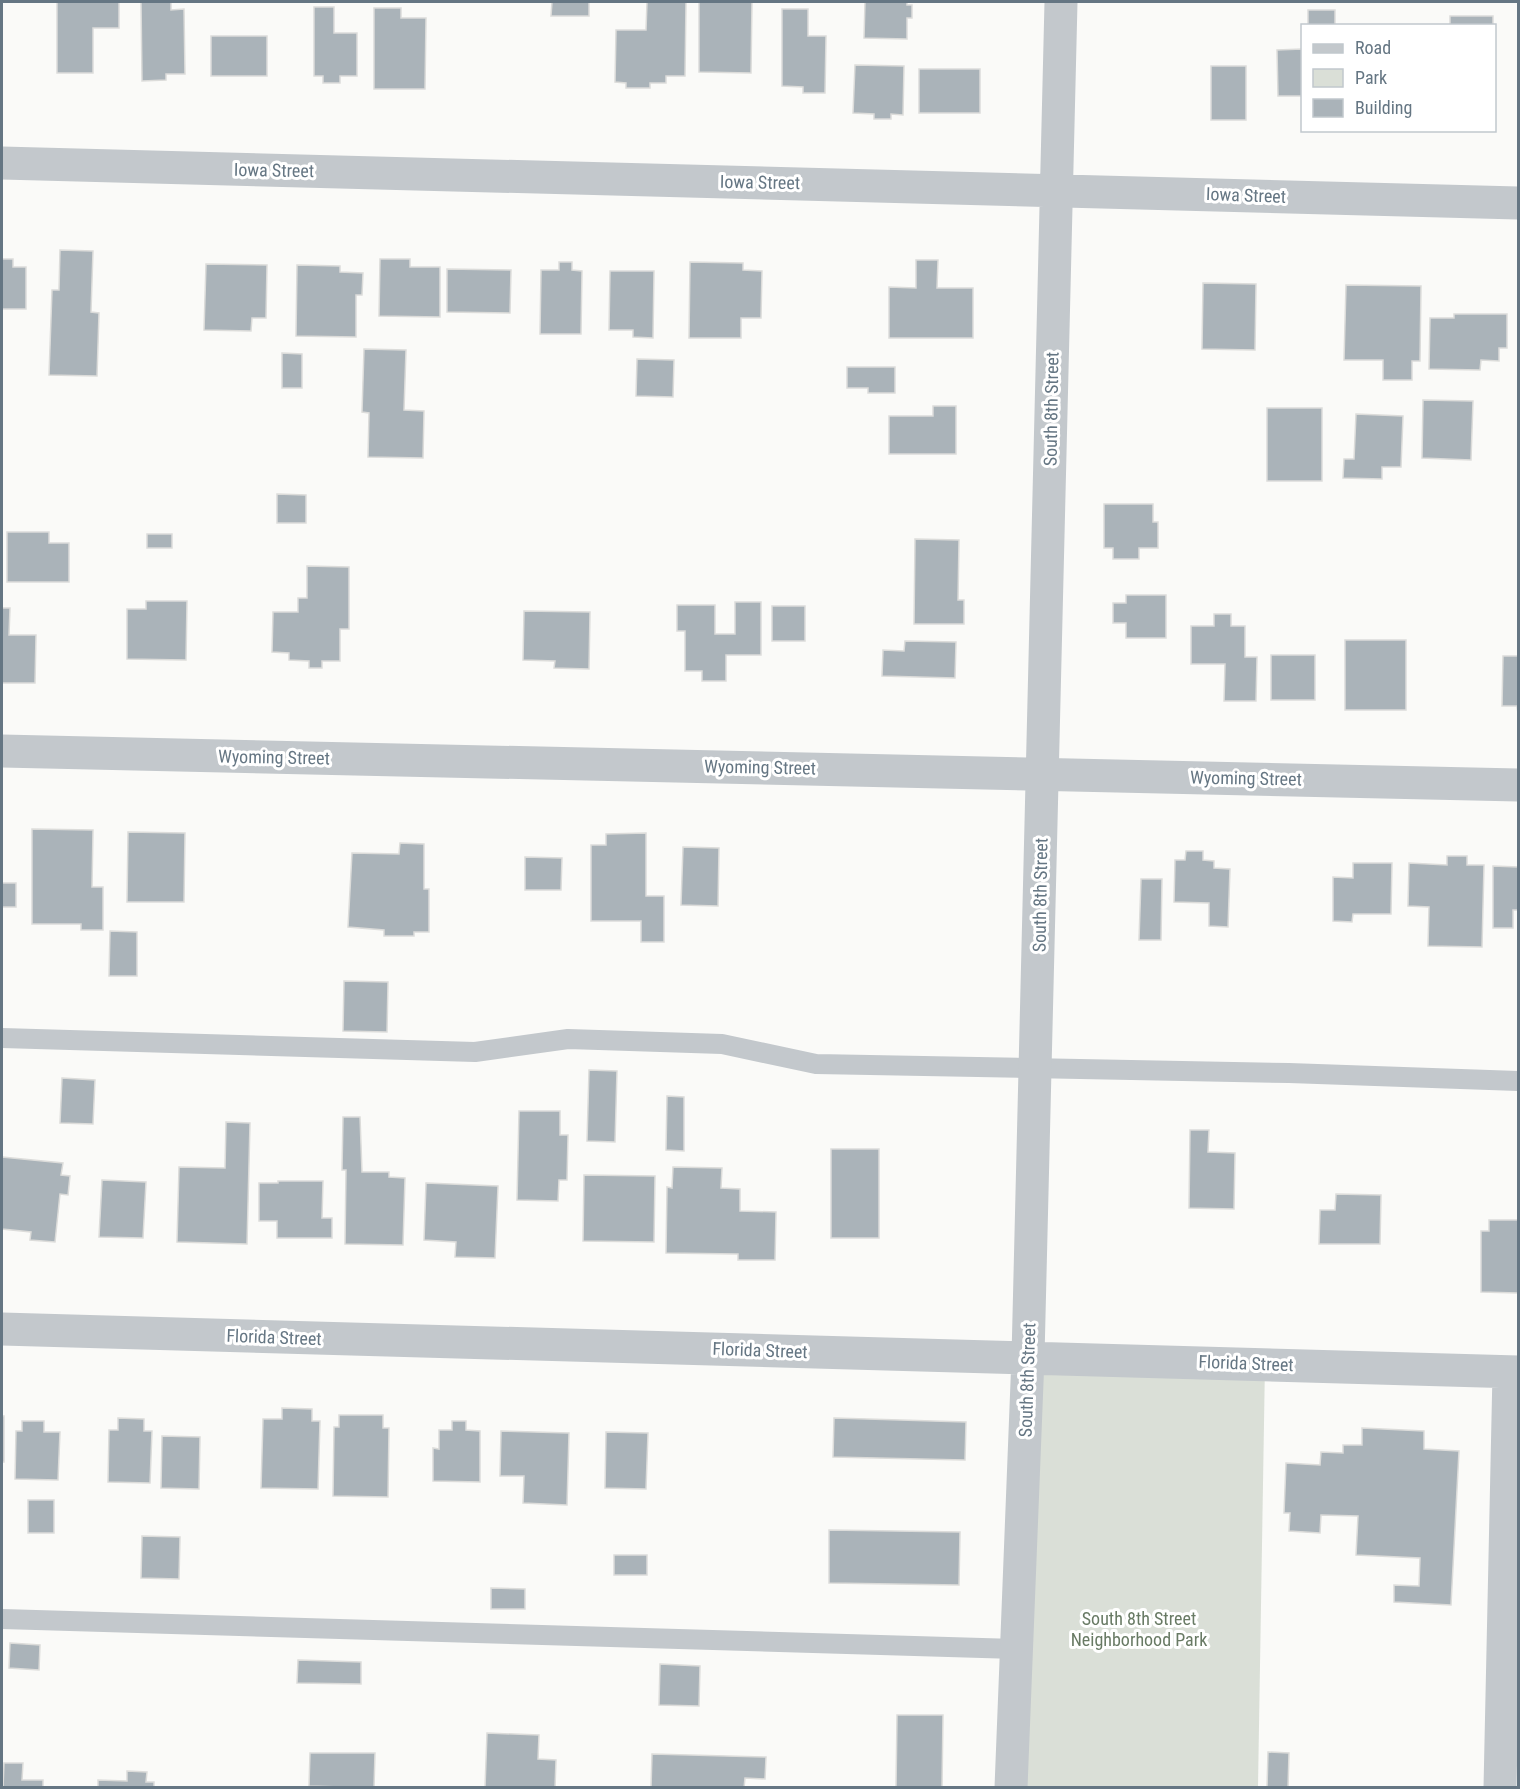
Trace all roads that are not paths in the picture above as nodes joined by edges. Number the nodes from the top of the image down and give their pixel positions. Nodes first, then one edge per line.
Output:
1 (1061, 2) edge
2 (2, 163) edge
3 (1055, 190) junction
4 (1518, 203) edge
5 (2, 751) edge
6 (1042, 773) junction
7 (1518, 785) edge
8 (2, 1038) edge
9 (1036, 1070) junction
10 (1518, 1081) edge
11 (2, 1329) edge
12 (1028, 1357) junction
13 (1514, 1372) edge
14 (2, 1618) edge
15 (1016, 1649) junction
16 (1011, 1788) edge
17 (1500, 1788) edge

1 - 3 street, South 8th Street
2 - 3 street, Iowa Street
3 - 4 street, Iowa Street
3 - 6 street, South 8th Street
5 - 6 street, Wyoming Street
6 - 7 street, Wyoming Street
6 - 9 street, South 8th Street
8 - 9 lane
9 - 10 lane
9 - 12 street, South 8th Street
11 - 12 street, Florida Street
12 - 13 street, Florida Street
12 - 15 street, South 8th Street
13 - 17 street
14 - 15 lane
15 - 16 street, South 8th Street

